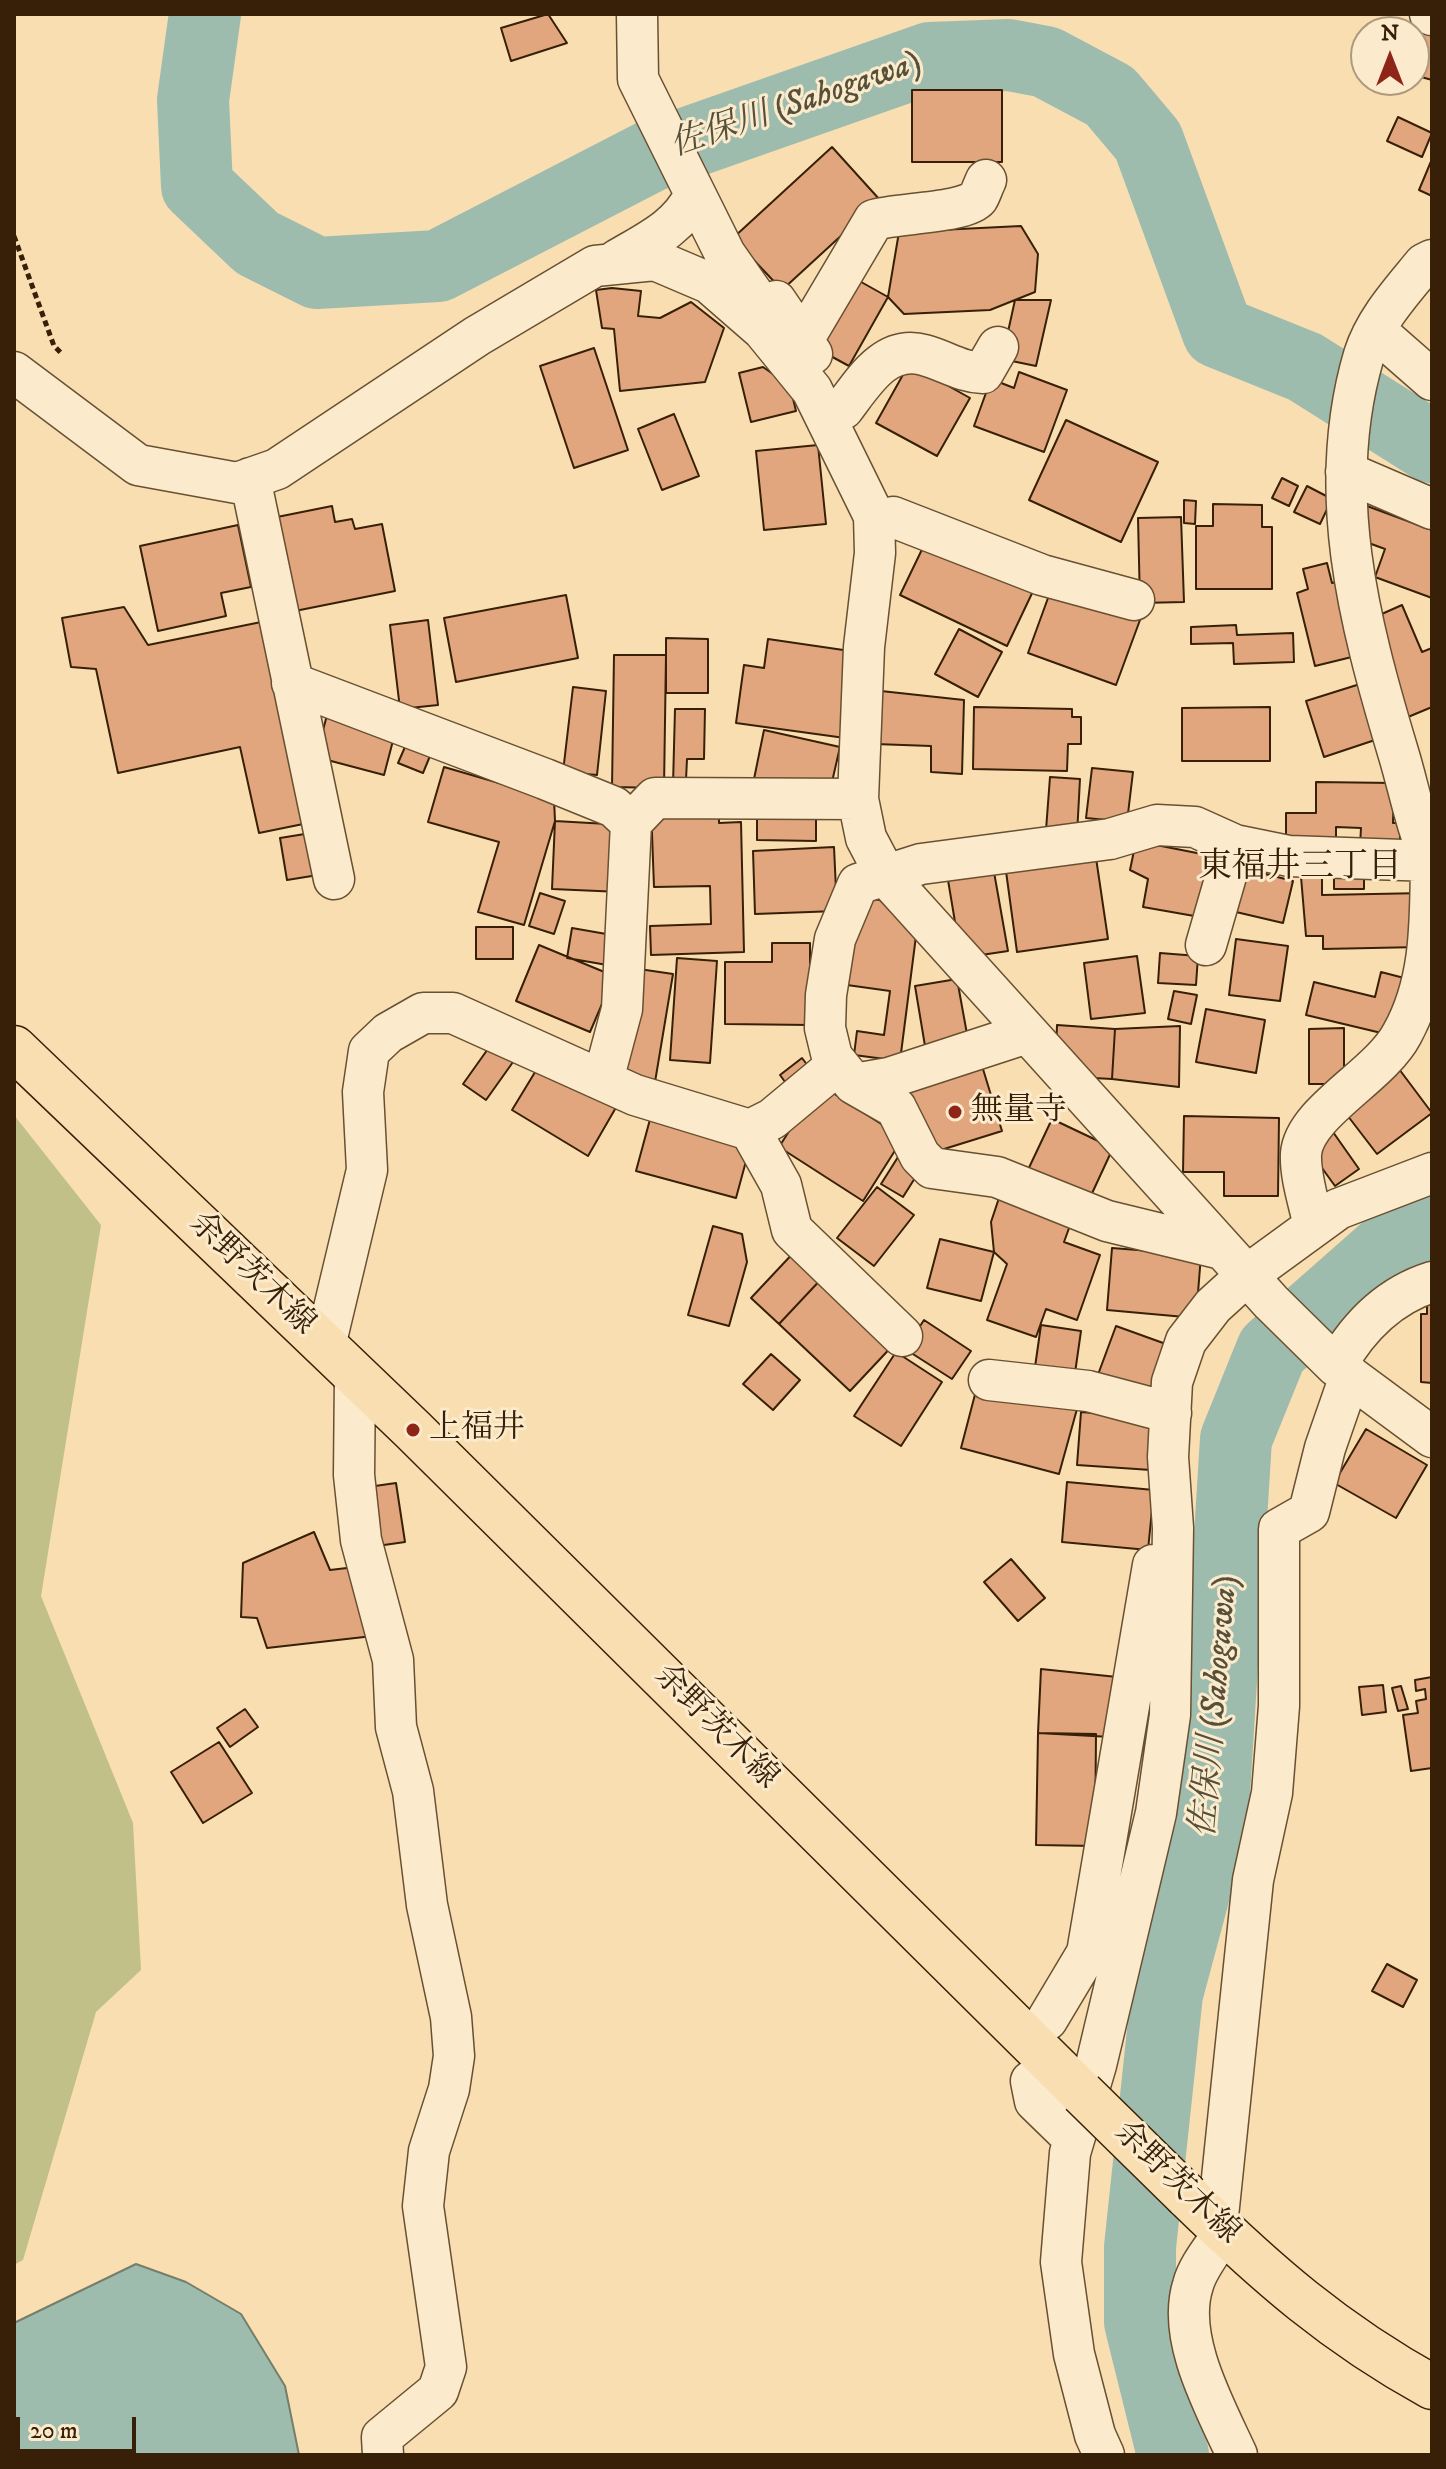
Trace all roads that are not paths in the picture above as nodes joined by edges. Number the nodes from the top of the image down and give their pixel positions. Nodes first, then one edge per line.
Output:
1 (637, 14) edge
2 (986, 180) dead end
3 (688, 182) junction
4 (1432, 260) edge
5 (610, 264) junction
6 (765, 311) junction
7 (803, 340) junction
8 (1370, 342) junction
9 (998, 347) dead end
10 (14, 372) edge
11 (1432, 380) edge
12 (843, 409) junction
13 (1347, 460) junction
14 (250, 478) junction
15 (1432, 509) edge
16 (893, 517) junction
17 (1134, 600) dead end
18 (869, 608) junction
19 (292, 683) junction
20 (858, 799) junction
21 (631, 823) junction
22 (1235, 845) junction
23 (1431, 862) edge
24 (886, 876) junction
25 (334, 879) dead end
26 (1206, 945) dead end
27 (1027, 1033) junction
28 (14, 1048) edge
29 (846, 1074) junction
30 (603, 1080) junction
31 (750, 1130) junction
32 (1432, 1173) edge
33 (1314, 1226) junction
34 (1246, 1276) junction
35 (1432, 1282) edge
36 (902, 1336) dead end
37 (340, 1360) junction
38 (1343, 1371) junction
39 (989, 1380) dead end
40 (1171, 1413) junction
41 (1432, 1437) edge
42 (1168, 1457) junction
43 (1047, 2020) dead end
44 (1031, 2081) dead end
45 (1074, 2139) junction
46 (1210, 2218) junction
47 (1432, 2387) edge
48 (383, 2455) edge
49 (1104, 2455) edge
50 (1237, 2455) edge

1 - 3 street
2 - 7 street
3 - 5 street
3 - 6 street
4 - 8 street
5 - 6 street
5 - 14 street
6 - 7 street
6 - 18 street
7 - 12 street
8 - 11 street
8 - 13 street
9 - 12 street
10 - 14 street
12 - 16 street
13 - 15 street
13 - 23 street
14 - 19 street
16 - 17 street
16 - 18 street
18 - 20 street
19 - 21 street
19 - 25 street
20 - 21 street
20 - 24 street
21 - 30 street
22 - 23 street
22 - 24 street
22 - 26 street
23 - 33 street
24 - 27 street
24 - 29 street
27 - 29 street
27 - 34 street
28 - 37 main road, 余野茨木線
29 - 31 street
29 - 34 street
30 - 31 street
30 - 37 street
31 - 36 street
32 - 33 street
33 - 34 street
34 - 38 street
34 - 40 street
35 - 38 street
37 - 46 main road, 余野茨木線, bridge
37 - 48 street
38 - 41 street
38 - 46 street
39 - 40 street
40 - 42 street
42 - 43 street
42 - 45 street
44 - 45 street
45 - 49 street
46 - 47 main road, 余野茨木線
46 - 50 street

